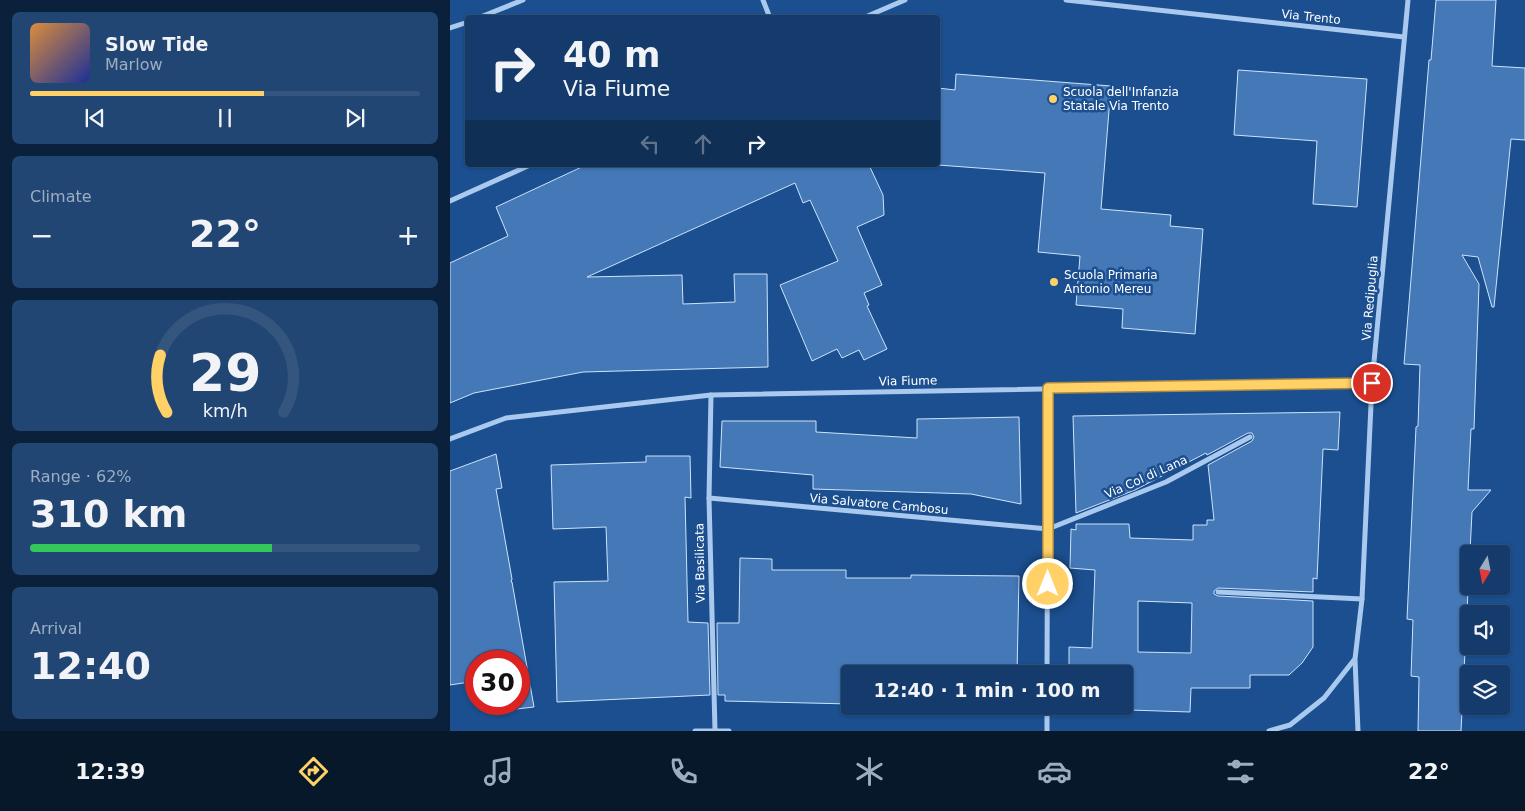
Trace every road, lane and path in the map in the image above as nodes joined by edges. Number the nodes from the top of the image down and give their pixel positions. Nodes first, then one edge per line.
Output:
1 (523, 0) edge
2 (763, 0) edge
3 (905, 0) edge
4 (1066, 0) edge
5 (1408, 0) edge
6 (486, 15) edge
7 (769, 15) edge
8 (870, 15) edge
9 (465, 23) edge
10 (450, 28) edge
11 (1404, 37) junction
12 (526, 167) edge
13 (450, 201) edge
14 (1372, 383) junction
15 (1048, 388) junction
16 (711, 396) junction
17 (1250, 437) dead end
18 (450, 439) edge
19 (709, 498) junction
20 (1048, 530) junction
21 (1218, 592) dead end
22 (1362, 599) junction
23 (1355, 659) junction
24 (1047, 665) edge
25 (1047, 715) edge
26 (715, 730) edge
27 (695, 731) edge
28 (729, 731) edge
29 (1046, 731) edge
30 (1269, 731) edge
31 (1358, 731) edge

1 - 6 street
2 - 7 street
3 - 8 street
4 - 11 street, Via Trento
5 - 11 street, Via Redipuglia
9 - 10 street
11 - 14 street, Via Redipuglia
12 - 13 street
14 - 15 street, Via Fiume
14 - 22 street, Via Redipuglia
15 - 16 street, Via Fiume
15 - 20 street
16 - 18 street, Via Fiume
16 - 19 street, Via Basilicata
17 - 20 street, Via Col di Lana
19 - 20 street, Via Salvatore Cambosu
19 - 26 street, Via Basilicata
20 - 24 street
21 - 22 street
22 - 23 street, Via Redipuglia
23 - 30 street
23 - 31 street, Via Redipuglia
25 - 29 street
26 - 27 street
26 - 28 street

